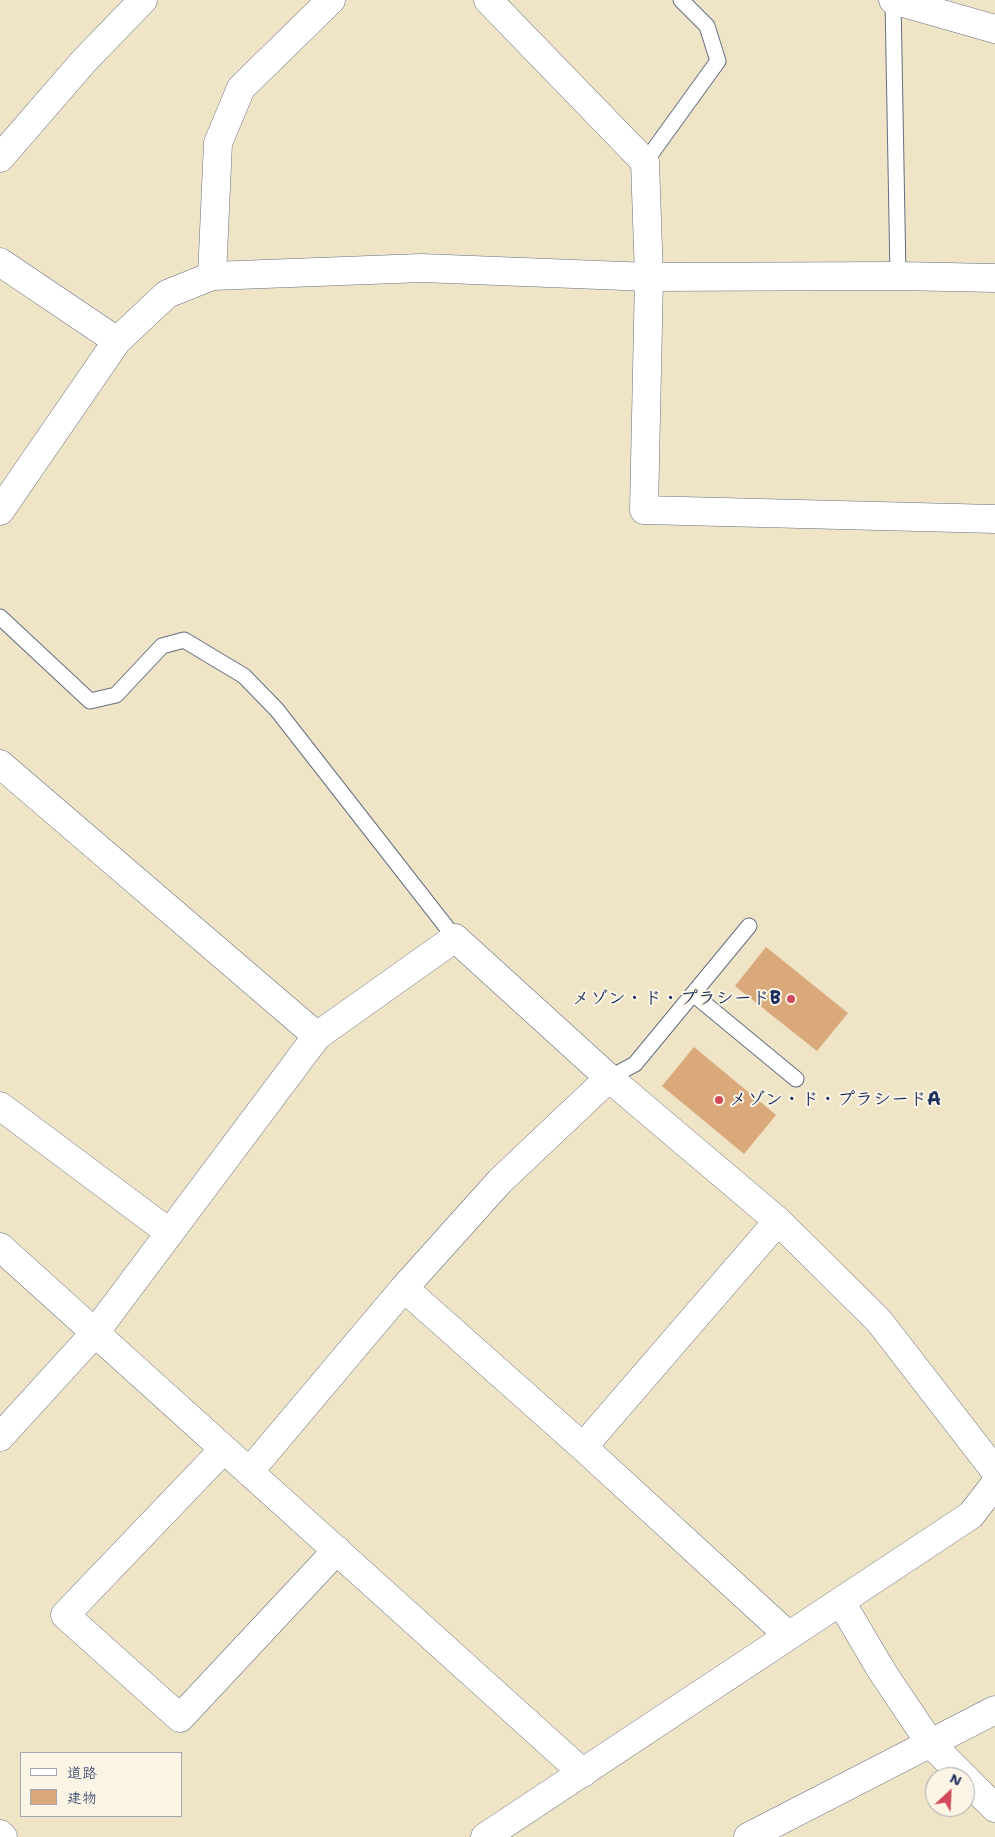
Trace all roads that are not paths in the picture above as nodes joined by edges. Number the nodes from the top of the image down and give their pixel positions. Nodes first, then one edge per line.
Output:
1 (143, 0) edge
2 (331, 0) edge
3 (488, 0) edge
4 (681, 0) edge
5 (893, 0) edge
6 (995, 29) edge
7 (0, 158) edge
8 (645, 162) junction
9 (0, 262) edge
10 (212, 276) junction
11 (898, 276) junction
12 (649, 277) junction
13 (995, 278) edge
14 (117, 341) junction
15 (0, 511) edge
16 (995, 519) edge
17 (0, 617) edge
18 (0, 764) edge
19 (749, 926) dead end
20 (455, 938) junction
21 (693, 994) junction
22 (317, 1036) junction
23 (609, 1078) junction
24 (796, 1079) dead end
25 (0, 1106) edge
26 (778, 1221) junction
27 (170, 1233) junction
28 (0, 1247) edge
29 (404, 1288) junction
30 (94, 1334) junction
31 (0, 1437) edge
32 (583, 1447) junction
33 (224, 1450) junction
34 (995, 1471) edge
35 (249, 1472) junction
36 (995, 1484) edge
37 (337, 1550) junction
38 (841, 1602) junction
39 (788, 1635) junction
40 (995, 1710) edge
41 (930, 1743) junction
42 (955, 1767) edge
43 (583, 1773) junction
44 (975, 1787) edge
45 (995, 1808) edge
46 (0, 1834) edge
47 (4, 1837) edge
48 (485, 1837) edge
49 (748, 1837) edge

1 - 7 street
2 - 10 street
3 - 8 street
4 - 8 lane
5 - 6 street
5 - 11 lane
8 - 12 street
9 - 14 street
10 - 12 street
10 - 14 street
11 - 12 street
11 - 13 street
12 - 16 street
14 - 15 street
17 - 20 lane
18 - 22 street
19 - 21 lane
20 - 22 street
20 - 23 street
21 - 23 lane
21 - 24 lane
22 - 27 street
23 - 26 street
23 - 29 street
25 - 27 street
26 - 32 street
26 - 34 street
27 - 30 street
28 - 30 street
29 - 32 street
29 - 35 street
30 - 31 street
30 - 33 street
32 - 39 street
33 - 35 street
33 - 37 street
35 - 37 street
36 - 38 street
37 - 43 street
38 - 39 street
38 - 41 street
39 - 43 street
40 - 41 street
41 - 42 street
41 - 49 street
43 - 48 street
44 - 45 street
46 - 47 street

